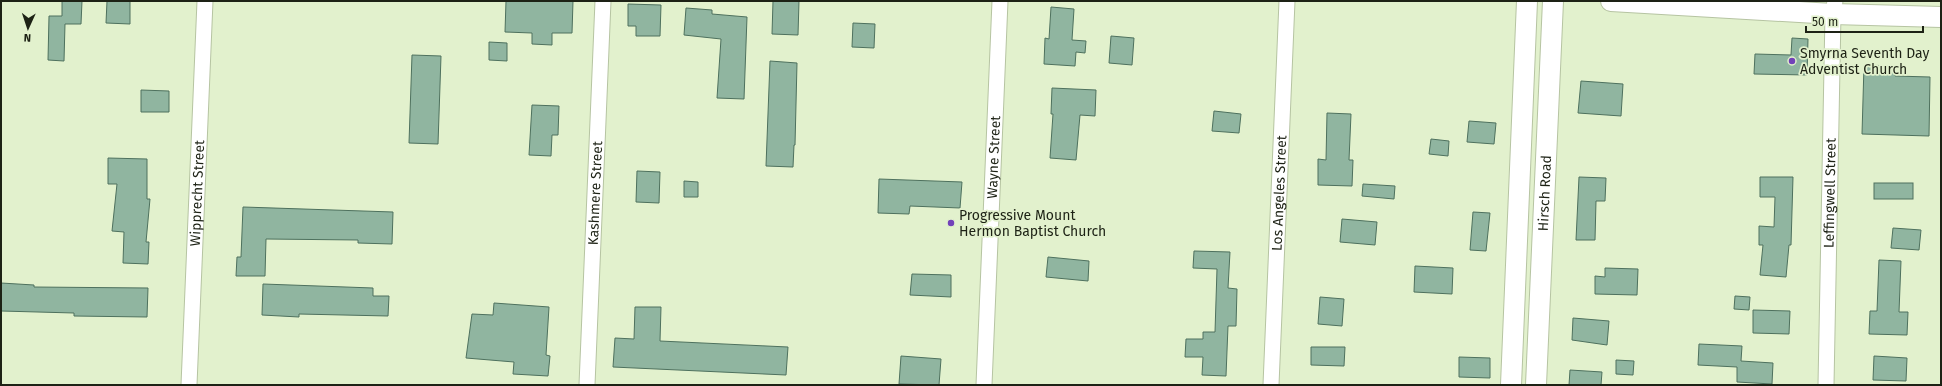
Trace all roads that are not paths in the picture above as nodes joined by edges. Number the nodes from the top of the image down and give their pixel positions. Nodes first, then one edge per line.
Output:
1 (205, 1) edge
2 (603, 1) edge
3 (1000, 1) edge
4 (1287, 1) edge
5 (1527, 1) edge
6 (1553, 1) edge
7 (1611, 1) edge
8 (1834, 8) edge
9 (1941, 17) edge
10 (189, 385) edge
11 (587, 385) edge
12 (984, 385) edge
13 (1271, 385) edge
14 (1511, 385) edge
15 (1536, 385) edge
16 (1826, 385) edge

1 - 10 street, Wipprecht Street
2 - 11 street, Kashmere Street
3 - 12 street, Wayne Street
4 - 13 street, Los Angeles Street
5 - 14 main road, Hirsch Road
6 - 15 main road, Hirsch Road
7 - 8 main road
8 - 9 main road
8 - 16 street, Leffingwell Street

